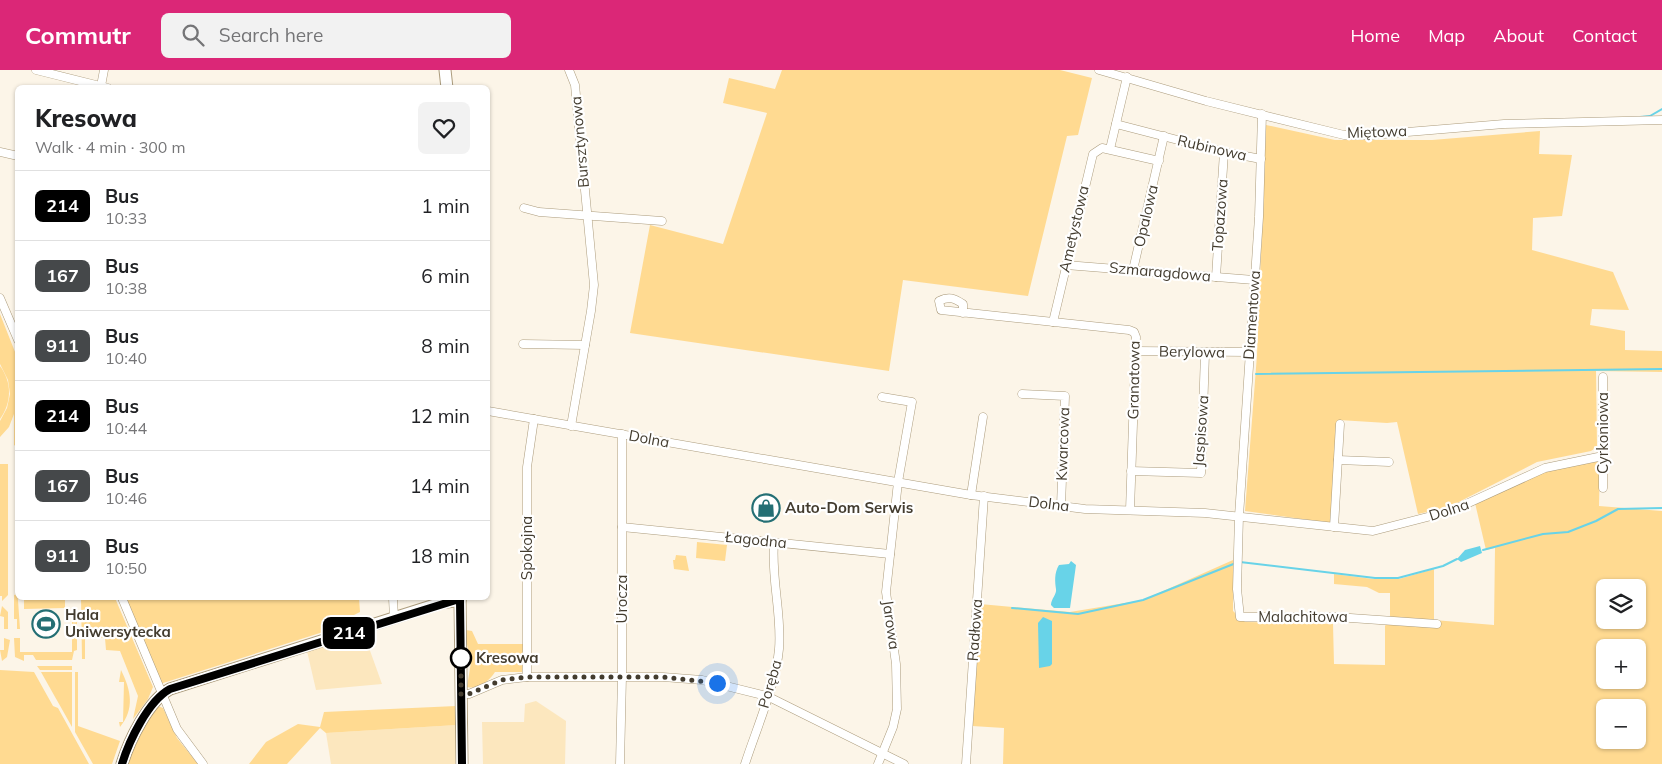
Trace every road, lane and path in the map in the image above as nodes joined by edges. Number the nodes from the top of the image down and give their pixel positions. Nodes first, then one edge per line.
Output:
1 (40, 70) edge
2 (104, 70) edge
3 (445, 70) edge
4 (569, 70) edge
5 (1100, 70) edge
6 (1127, 77) junction
7 (96, 85) edge
8 (104, 85) edge
9 (447, 85) edge
10 (1262, 114) junction
11 (1662, 120) edge
12 (1116, 124) junction
13 (1164, 136) junction
14 (1110, 149) junction
15 (0, 152) edge
16 (1224, 152) junction
17 (15, 155) edge
18 (1260, 159) junction
19 (1159, 161) junction
20 (524, 208) dead end
21 (588, 215) junction
22 (662, 221) dead end
23 (1066, 265) junction
24 (1133, 270) junction
25 (1216, 277) junction
26 (1254, 280) junction
27 (0, 298) edge
28 (963, 313) dead end
29 (1053, 322) junction
30 (15, 333) edge
31 (523, 344) dead end
32 (585, 345) junction
33 (1136, 351) junction
34 (1249, 352) junction
35 (1205, 353) junction
36 (1603, 377) dead end
37 (1022, 394) dead end
38 (882, 397) dead end
39 (490, 411) edge
40 (983, 417) dead end
41 (534, 419) junction
42 (1340, 424) dead end
43 (571, 426) junction
44 (622, 434) junction
45 (1603, 456) junction
46 (1338, 460) junction
47 (1389, 462) dead end
48 (1131, 471) junction
49 (898, 482) junction
50 (1603, 488) dead end
51 (971, 494) junction
52 (984, 496) junction
53 (1061, 506) junction
54 (1130, 510) junction
55 (1239, 516) junction
56 (622, 527) junction
57 (1334, 527) junction
58 (774, 542) junction
59 (890, 554) junction
60 (123, 600) edge
61 (394, 600) edge
62 (454, 600) edge
63 (460, 600) edge
64 (394, 618) junction
65 (1437, 624) dead end
66 (622, 676) junction
67 (527, 677) junction
68 (461, 694) junction
69 (161, 695) junction
70 (767, 696) junction
71 (882, 754) junction
72 (122, 764) edge
73 (203, 764) edge
74 (462, 764) edge
75 (620, 764) edge
76 (745, 764) edge
77 (878, 764) edge
78 (904, 764) edge
79 (966, 764) edge

1 - 7 street
2 - 8 street
3 - 9 street
4 - 21 street, Bursztynowa
5 - 6 street, Miętowa
6 - 10 street, Miętowa
6 - 12 street
10 - 11 street, Miętowa
10 - 18 street, Diamentowa
12 - 13 street, Rubinowa
12 - 14 street
13 - 16 street, Rubinowa
13 - 19 street, Rubinowa
14 - 19 street, Rubinowa
14 - 23 street, Ametystowa
15 - 17 street
16 - 18 street, Rubinowa
16 - 25 street, Topazowa
18 - 26 street, Diamentowa
19 - 24 street, Opalowa
20 - 21 street
21 - 22 street
21 - 32 street, Bursztynowa
23 - 24 street, Szmaragdowa
23 - 29 street, Ametystowa
24 - 25 street, Szmaragdowa
25 - 26 street, Szmaragdowa
26 - 34 street, Diamentowa
27 - 30 street
28 - 29 street, Granatowa
29 - 33 street, Granatowa
31 - 32 street
32 - 43 street, Bursztynowa
33 - 35 street, Berylowa
33 - 48 street, Granatowa
34 - 35 street, Berylowa
34 - 55 street, Diamentowa
35 - 48 street, Jaspisowa
36 - 45 street, Cyrkoniowa
37 - 53 street, Kwarcowa
38 - 49 street, Jarowa
39 - 41 street, Dolna
40 - 51 street
41 - 43 street, Dolna
41 - 67 street, Spokojna
42 - 46 street
43 - 44 street, Dolna
44 - 49 street, Dolna
44 - 56 street, Urocza
45 - 50 street, Cyrkoniowa
45 - 57 street, Dolna
46 - 47 street
46 - 57 street
48 - 54 street, Granatowa
49 - 51 street, Dolna
49 - 59 street, Jarowa
51 - 52 street, Dolna
52 - 53 street, Dolna
52 - 79 street, Radłowa
53 - 54 street, Dolna
54 - 55 street, Dolna
55 - 57 street, Dolna
55 - 65 street, Malachitowa
56 - 58 street, Łagodna
56 - 66 street, Urocza
58 - 59 street, Łagodna
58 - 70 street, Poręba
59 - 71 street, Jarowa
60 - 69 street
61 - 64 street
62 - 64 street
63 - 68 street
64 - 69 street
66 - 67 street
66 - 70 street
66 - 75 street, Urocza
67 - 68 street
68 - 74 street
69 - 72 street
69 - 73 street
70 - 71 street
70 - 76 street, Poręba
71 - 77 street, Jarowa
71 - 78 street

